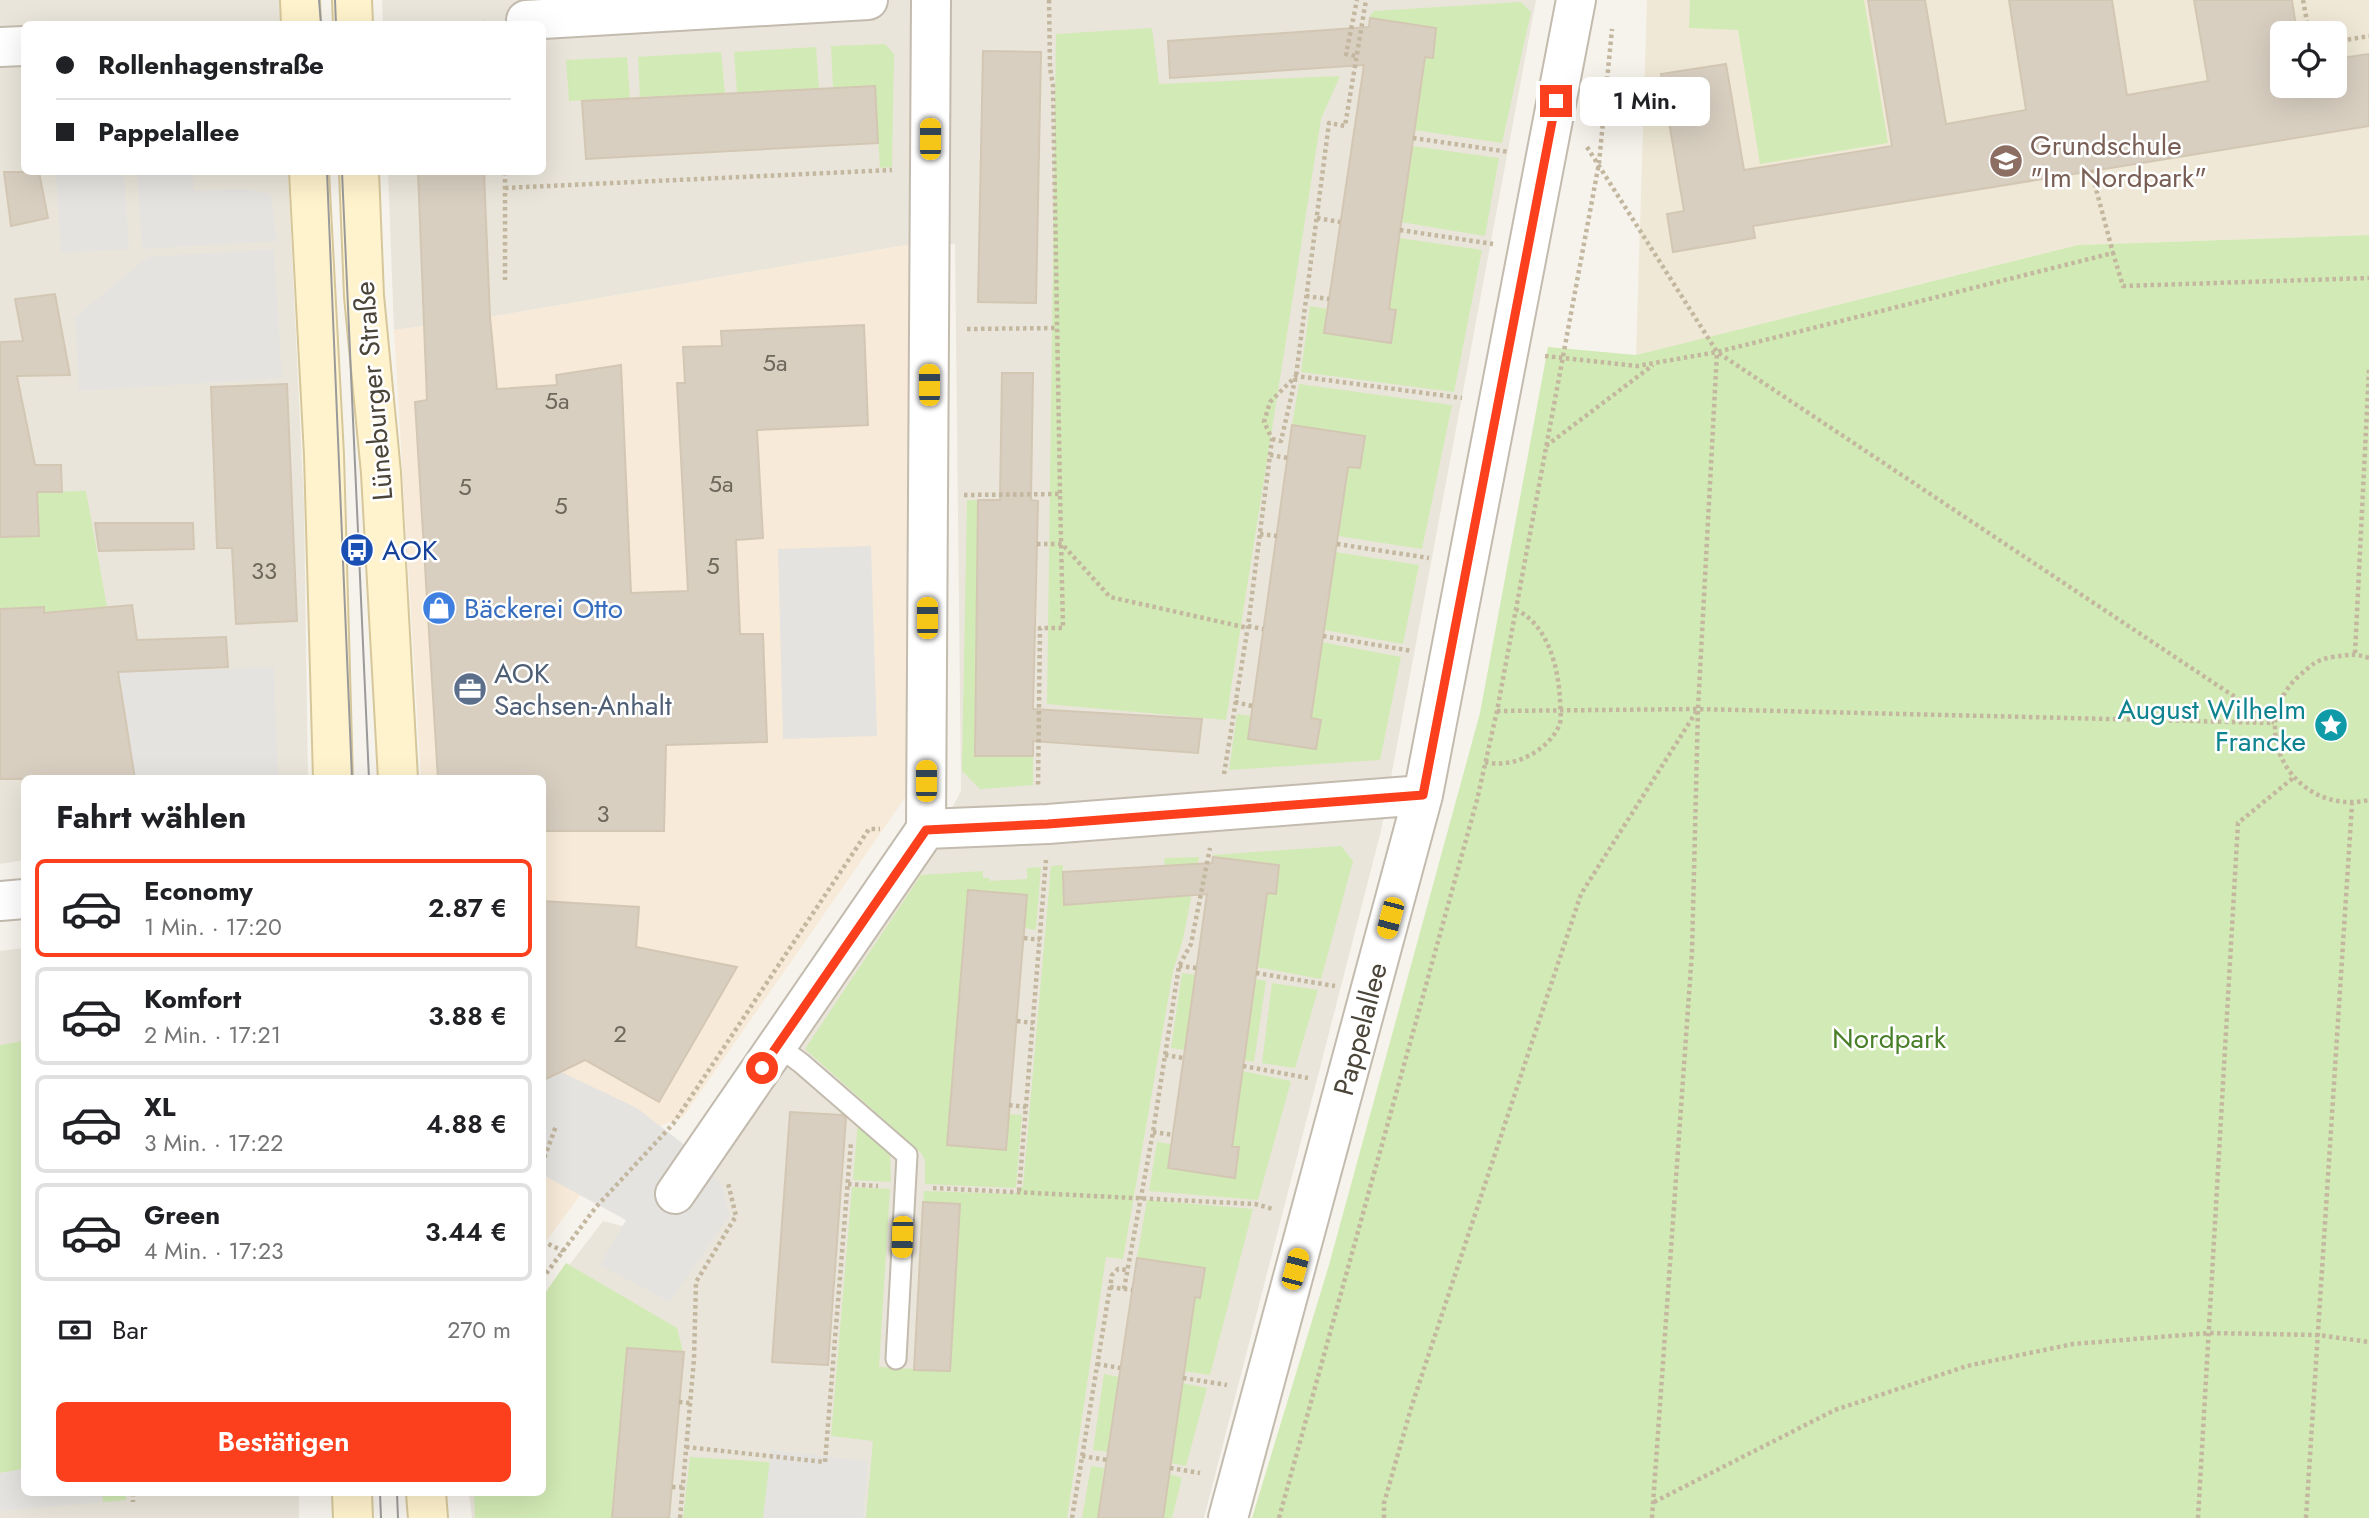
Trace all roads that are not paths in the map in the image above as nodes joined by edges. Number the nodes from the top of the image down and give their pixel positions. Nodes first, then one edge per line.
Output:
1 (300, 0) edge
2 (352, 0) edge
3 (868, 0) edge
4 (931, 0) edge
5 (1576, 0) edge
6 (525, 10) edge
7 (301, 21) edge
8 (353, 21) edge
9 (21, 46) edge
10 (0, 47) edge
11 (309, 175) edge
12 (359, 175) edge
13 (333, 775) edge
14 (398, 775) edge
15 (1423, 795) junction
16 (926, 830) junction
17 (21, 899) edge
18 (0, 901) edge
19 (778, 1046) junction
20 (675, 1194) dead end
21 (896, 1359) dead end
22 (352, 1496) edge
23 (426, 1496) edge
24 (353, 1518) edge
25 (428, 1518) edge
26 (1228, 1518) edge

1 - 7 main road
2 - 8 main road
3 - 6 street
4 - 16 street
5 - 15 street, Pappelallee
9 - 10 street
11 - 13 main road, Lüneburger Straße
12 - 14 main road, Lüneburger Straße
15 - 16 street
15 - 26 street, Pappelallee
16 - 19 street
17 - 18 street
19 - 20 street
19 - 21 lane
22 - 24 main road
23 - 25 main road

